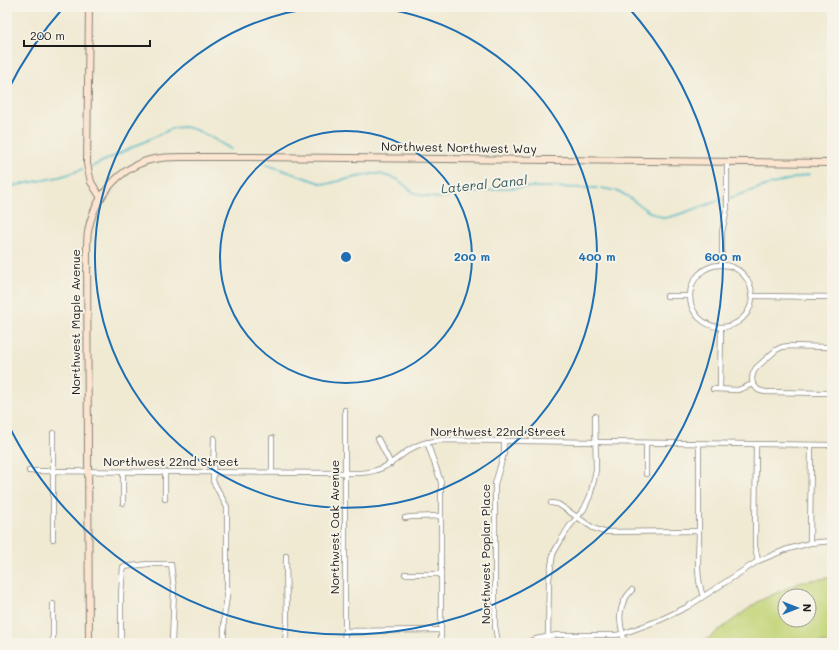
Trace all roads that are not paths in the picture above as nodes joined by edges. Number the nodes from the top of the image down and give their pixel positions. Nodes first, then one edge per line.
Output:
1 (88, 7) edge
2 (727, 162) junction
3 (832, 163) edge
4 (100, 198) junction
5 (722, 265) junction
6 (667, 296) dead end
7 (690, 296) junction
8 (751, 296) junction
9 (832, 297) edge
10 (721, 327) junction
11 (832, 353) edge
12 (832, 360) edge
13 (753, 384) junction
14 (713, 389) dead end
15 (720, 389) junction
16 (345, 410) dead end
17 (595, 416) dead end
18 (53, 433) dead end
19 (214, 438) dead end
20 (272, 438) dead end
21 (378, 439) dead end
22 (504, 441) junction
23 (427, 442) junction
24 (596, 442) junction
25 (646, 443) junction
26 (699, 444) junction
27 (756, 445) junction
28 (811, 445) junction
29 (832, 445) edge
30 (391, 464) junction
31 (53, 470) junction
32 (29, 471) dead end
33 (87, 471) junction
34 (122, 472) junction
35 (165, 472) junction
36 (214, 472) junction
37 (272, 472) junction
38 (344, 473) junction
39 (646, 474) dead end
40 (165, 499) dead end
41 (123, 503) dead end
42 (551, 503) dead end
43 (441, 516) junction
44 (405, 518) dead end
45 (577, 518) junction
46 (699, 531) junction
47 (53, 539) dead end
48 (832, 541) edge
49 (810, 543) junction
50 (286, 556) dead end
51 (758, 561) junction
52 (405, 574) dead end
53 (441, 574) junction
54 (632, 590) dead end
55 (703, 596) junction
56 (53, 604) dead end
57 (441, 630) junction
58 (345, 631) junction
59 (622, 634) junction
60 (548, 636) junction
61 (53, 643) edge
62 (89, 643) edge
63 (121, 643) edge
64 (172, 643) edge
65 (224, 643) edge
66 (285, 643) edge
67 (344, 643) edge
68 (441, 643) edge
69 (498, 643) edge
70 (525, 643) edge
71 (625, 643) edge

1 - 4 street
2 - 3 street, Northwest Northwest Way
2 - 4 street, Northwest Northwest Way
2 - 5 street
4 - 33 street, Northwest Maple Avenue
5 - 7 street
5 - 8 street
6 - 7 street
7 - 10 street
8 - 9 street
8 - 10 street
10 - 15 street
11 - 13 street
12 - 13 street
13 - 15 street
14 - 15 street
16 - 38 street, Northwest Oak Avenue
17 - 24 street
18 - 31 street
19 - 36 street
20 - 37 street
21 - 30 street
22 - 23 street, Northwest 22nd Street
22 - 24 street, Northwest 22nd Street
22 - 69 street, Northwest Poplar Place
23 - 30 street, Northwest 22nd Street
23 - 43 street
24 - 25 street, Northwest 22nd Street
24 - 45 street
25 - 26 street, Northwest 22nd Street
25 - 39 street
26 - 27 street, Northwest 22nd Street
26 - 46 street
27 - 28 street, Northwest 22nd Street
27 - 51 street
28 - 29 street, Northwest 22nd Street
28 - 49 street
30 - 38 street, Northwest 22nd Street
31 - 32 street, Northwest 22nd Street
31 - 33 street, Northwest 22nd Street
31 - 47 street
33 - 34 street, Northwest 22nd Street
33 - 62 street, Northwest Maple Avenue
34 - 35 street, Northwest 22nd Street
34 - 41 street
35 - 36 street, Northwest 22nd Street
35 - 40 street
36 - 37 street, Northwest 22nd Street
36 - 65 street
37 - 38 street, Northwest 22nd Street
38 - 58 street, Northwest Oak Avenue
42 - 45 street
43 - 44 street
43 - 53 street
45 - 46 street
45 - 60 street
46 - 55 street
48 - 49 street
49 - 51 street
50 - 66 street
51 - 55 street
52 - 53 street
53 - 57 street
54 - 59 street
55 - 59 street
56 - 61 street
57 - 58 street
57 - 68 street
58 - 67 street, Northwest Oak Avenue
59 - 60 street
59 - 71 street
60 - 70 street
63 - 64 street

